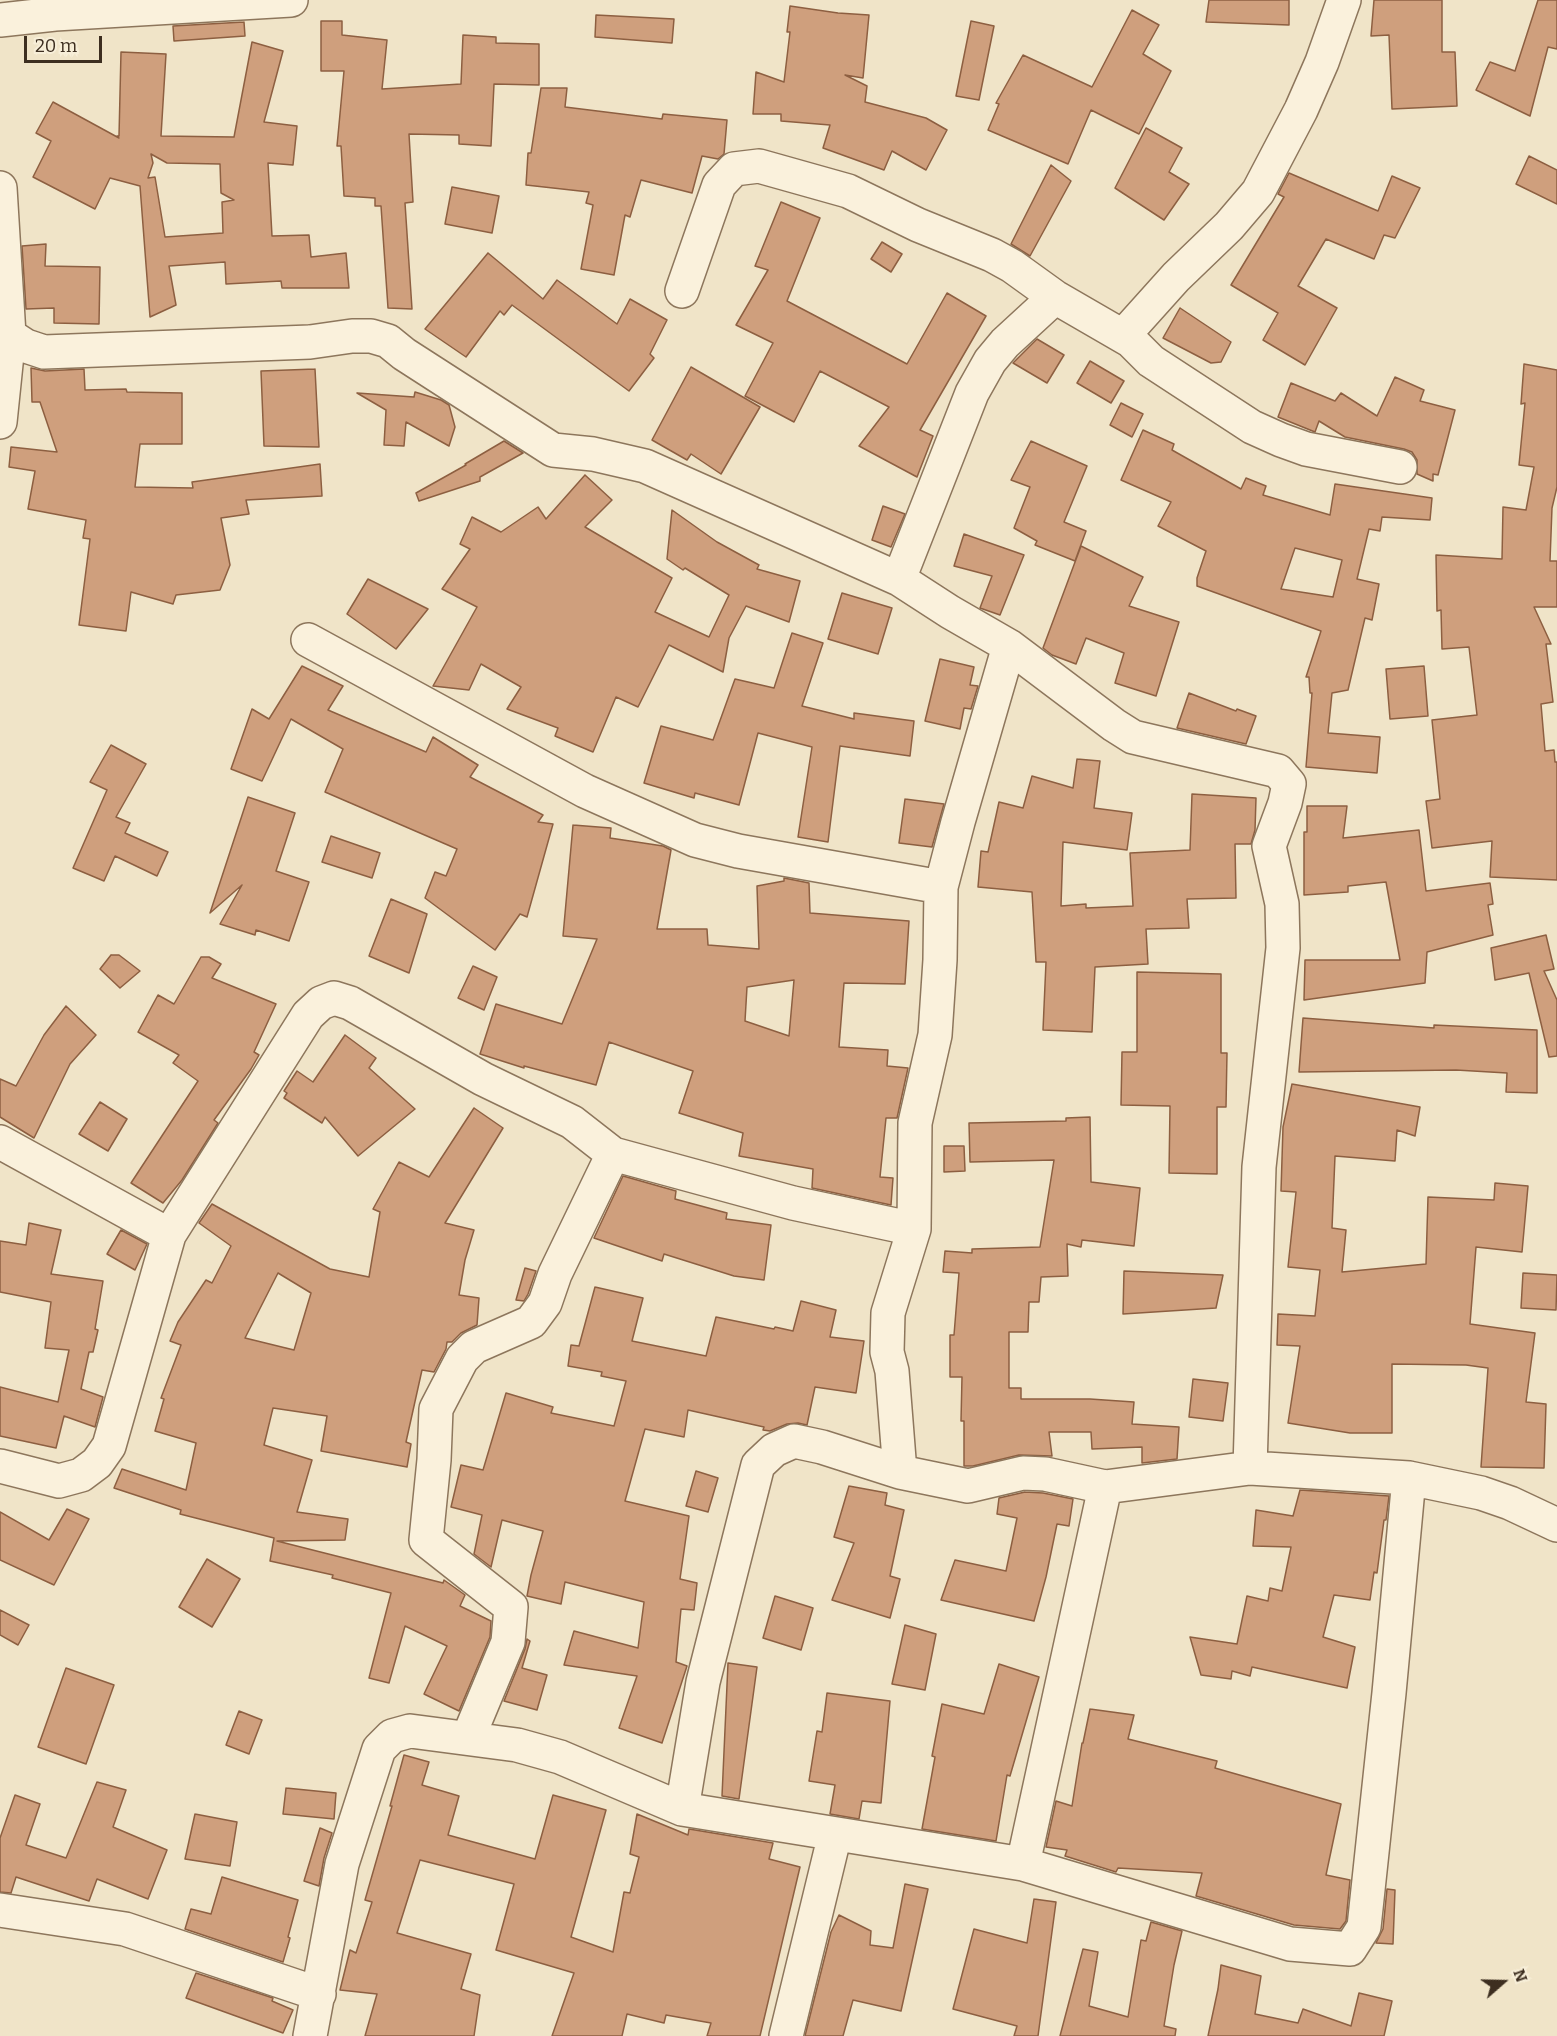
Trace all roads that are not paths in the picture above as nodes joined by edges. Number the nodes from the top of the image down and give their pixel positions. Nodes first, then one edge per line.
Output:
1 (291, 0) edge
2 (1344, 0) edge
3 (0, 20) edge
4 (0, 188) edge
5 (682, 291) dead end
6 (1055, 297) junction
7 (4, 336) edge
8 (1123, 336) junction
9 (0, 422) edge
10 (1400, 467) dead end
11 (899, 579) junction
12 (308, 640) dead end
13 (1009, 646) junction
14 (941, 887) junction
15 (0, 1142) edge
16 (613, 1154) junction
17 (914, 1229) junction
18 (169, 1235) junction
19 (0, 1466) edge
20 (1250, 1468) junction
21 (900, 1473) junction
22 (1409, 1478) junction
23 (1105, 1488) junction
24 (1557, 1526) edge
25 (468, 1738) junction
26 (682, 1809) junction
27 (835, 1834) junction
28 (1023, 1864) junction
29 (0, 1910) edge
30 (319, 1994) junction
31 (310, 2036) edge
32 (786, 2036) edge

1 - 3 street
2 - 8 street
4 - 7 street
5 - 6 street
6 - 8 street
6 - 11 street
7 - 9 street
7 - 11 street
8 - 10 street
11 - 13 street
12 - 14 street
13 - 14 street
13 - 20 street
14 - 17 street
15 - 18 street
16 - 17 street
16 - 18 street
16 - 25 street
17 - 21 street
18 - 19 street
20 - 22 street
20 - 23 street
21 - 23 street
21 - 26 street
22 - 24 street
22 - 28 street
23 - 28 street
25 - 26 street
25 - 30 street
26 - 27 street
27 - 28 street
27 - 32 street
29 - 30 street
30 - 31 street

